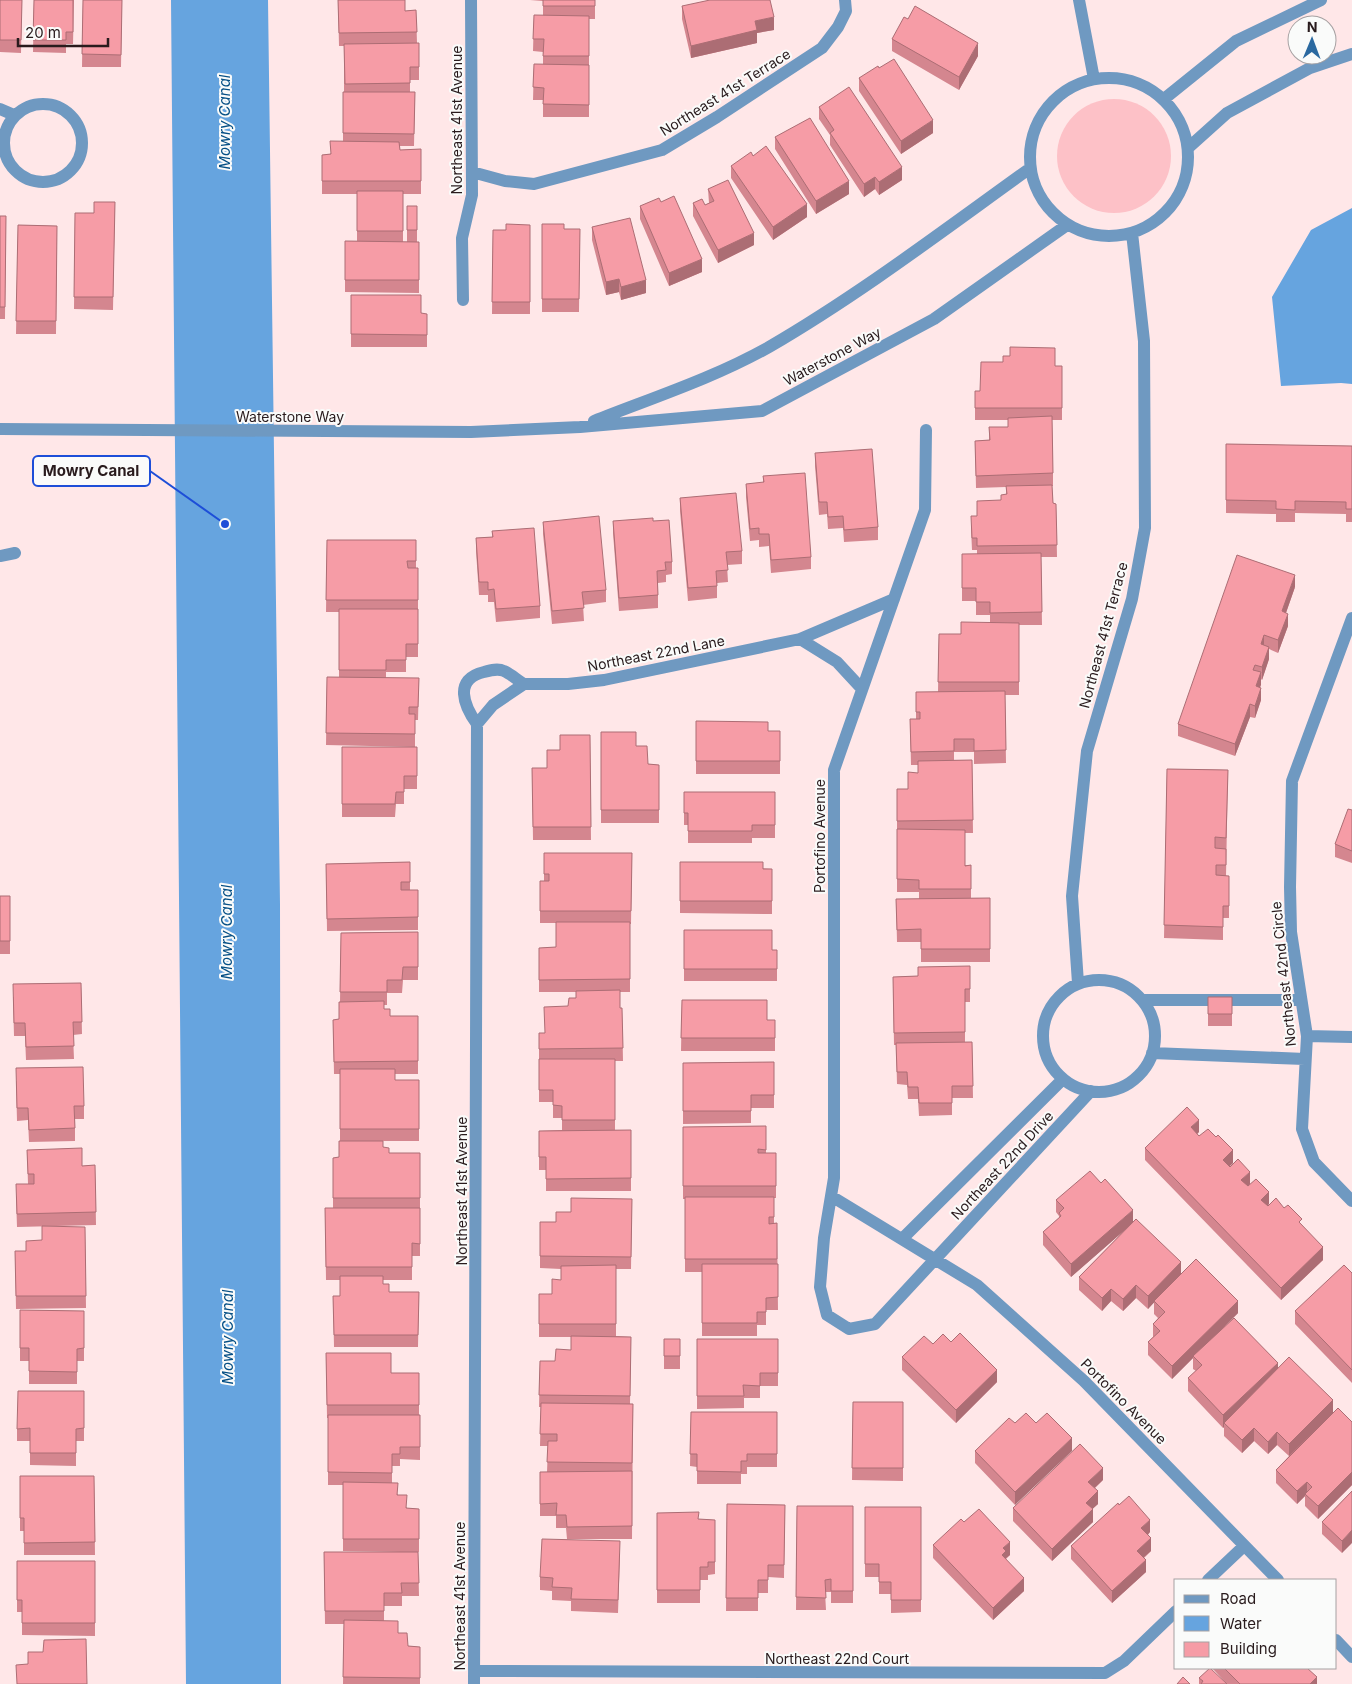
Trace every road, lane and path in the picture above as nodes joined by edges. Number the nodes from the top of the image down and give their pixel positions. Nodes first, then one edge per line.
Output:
1 (471, 0) edge
2 (845, 0) edge
3 (1078, 0) edge
4 (1321, 0) edge
5 (1352, 54) edge
6 (1094, 79) junction
7 (1164, 99) junction
8 (0, 109) edge
9 (14, 115) junction
10 (1188, 148) junction
11 (1030, 169) junction
12 (472, 172) junction
13 (1067, 225) junction
14 (1132, 234) junction
15 (463, 300) dead end
16 (580, 427) junction
17 (0, 428) edge
18 (926, 430) dead end
19 (15, 552) dead end
20 (0, 556) edge
21 (894, 599) junction
22 (1352, 618) edge
23 (800, 639) junction
24 (524, 684) junction
25 (862, 689) junction
26 (477, 724) junction
27 (1078, 983) junction
28 (1142, 1000) junction
29 (1301, 1000) junction
30 (1307, 1036) junction
31 (1352, 1036) edge
32 (1152, 1053) junction
33 (1305, 1059) junction
34 (1063, 1079) junction
35 (1090, 1091) junction
36 (831, 1196) junction
37 (1352, 1201) edge
38 (902, 1239) junction
39 (935, 1259) junction
40 (1244, 1546) junction
41 (1209, 1579) edge
42 (1277, 1579) edge
43 (1174, 1613) edge
44 (1337, 1641) edge
45 (1352, 1657) edge
46 (474, 1678) edge

1 - 12 street, Northeast 41st Avenue
2 - 12 street, Northeast 41st Terrace
3 - 6 street
4 - 7 street
5 - 10 street
6 - 7 street
6 - 11 street
7 - 10 street
8 - 9 street
9 - 9 street
10 - 14 street
11 - 13 street
11 - 16 street, Waterstone Way
12 - 15 street, Northeast 41st Avenue
13 - 14 street
13 - 16 street, Waterstone Way
14 - 27 street, Northeast 41st Terrace
16 - 17 street, Waterstone Way
18 - 21 street, Portofino Avenue
19 - 20 street
21 - 23 street, Northeast 22nd Lane
21 - 25 street, Portofino Avenue
22 - 29 street, Northeast 42nd Circle
23 - 24 street, Northeast 22nd Lane
23 - 25 street
24 - 26 street
24 - 26 street
25 - 36 street, Portofino Avenue
26 - 46 street, Northeast 41st Avenue
27 - 28 street
27 - 34 street
28 - 29 street
28 - 32 street
29 - 30 street, Northeast 42nd Circle
30 - 31 street
30 - 33 street, Northeast 42nd Circle
32 - 33 street
32 - 35 street
33 - 37 street, Northeast 42nd Circle
34 - 35 street
34 - 38 street, Northeast 22nd Drive
35 - 39 street, Northeast 22nd Drive
36 - 38 street, Portofino Avenue
36 - 39 street, Portofino Avenue
38 - 39 street, Portofino Avenue
39 - 40 street, Portofino Avenue
40 - 41 street
40 - 42 street, Portofino Avenue
43 - 46 street, Northeast 22nd Court
44 - 45 street

